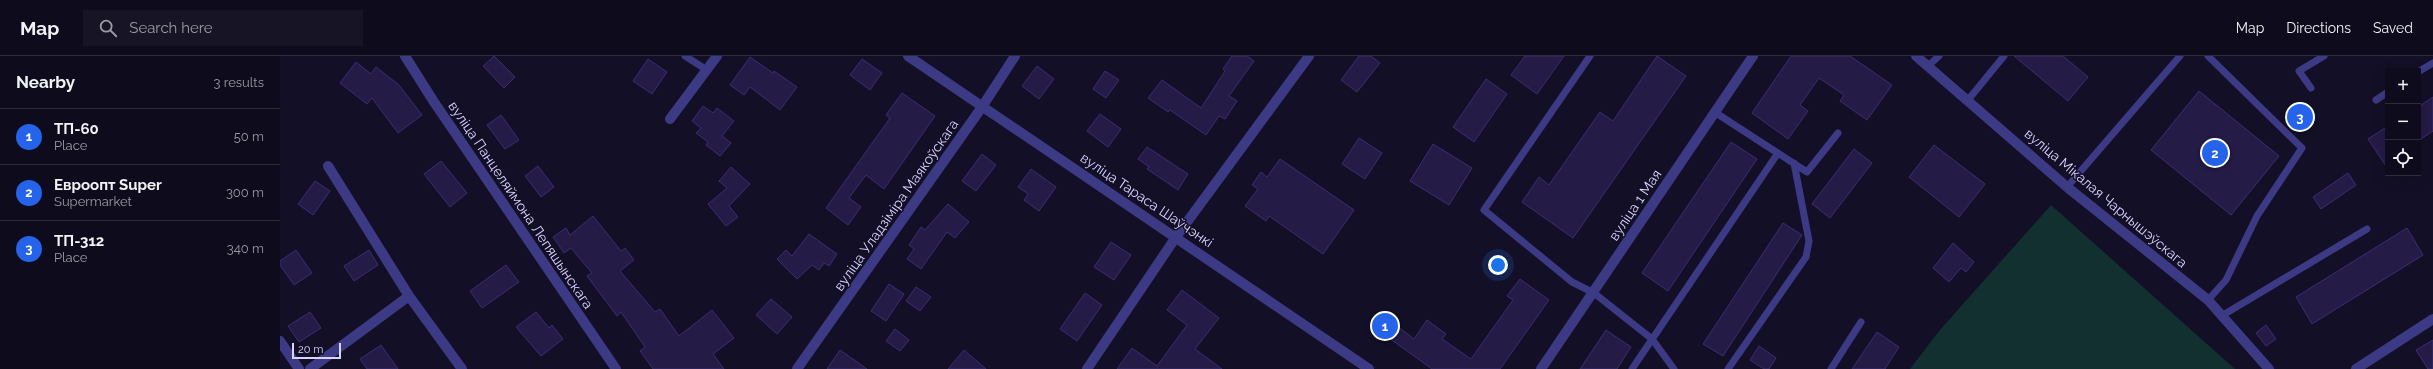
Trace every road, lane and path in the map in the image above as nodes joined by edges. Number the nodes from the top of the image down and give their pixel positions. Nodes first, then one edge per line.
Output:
1 (405, 56) edge
2 (686, 56) edge
3 (717, 56) edge
4 (908, 56) edge
5 (1015, 56) edge
6 (1309, 56) edge
7 (1590, 56) edge
8 (1753, 56) edge
9 (1916, 56) edge
10 (1939, 56) edge
11 (2004, 56) edge
12 (2180, 56) edge
13 (2208, 56) edge
14 (2324, 56) edge
15 (2433, 63) edge
16 (1928, 66) junction
17 (707, 70) junction
18 (2421, 70) edge
19 (2311, 88) dead end
20 (2385, 94) edge
21 (1968, 100) junction
22 (2376, 100) dead end
23 (982, 107) junction
24 (1716, 113) junction
25 (670, 120) dead end
26 (1838, 133) dead end
27 (1778, 153) junction
28 (1794, 164) junction
29 (328, 166) dead end
30 (2067, 187) junction
31 (2366, 229) dead end
32 (1176, 237) junction
33 (1594, 293) junction
34 (409, 296) junction
35 (2208, 300) junction
36 (2223, 315) junction
37 (2433, 319) edge
38 (1861, 322) dead end
39 (1652, 338) junction
40 (280, 341) edge
41 (298, 369) edge
42 (310, 369) edge
43 (462, 369) edge
44 (616, 369) edge
45 (797, 369) edge
46 (1086, 369) edge
47 (1369, 369) edge
48 (1541, 369) edge
49 (1632, 369) edge
50 (1674, 369) edge
51 (1728, 369) edge
52 (1831, 369) edge
53 (2269, 369) edge
54 (2356, 369) edge

1 - 44 street, вуліца Панцеляймона Лепяшынскага
2 - 17 lane
3 - 17 street
4 - 23 street, вуліца Тараса Шаўчэнкі
5 - 23 street, вуліца Уладзіміра Маякоўскага
6 - 32 street
7 - 33 lane
8 - 24 street, вуліца 1 Мая
9 - 16 street, вуліца Мікалая Чарнышэўскага
10 - 16 lane
11 - 21 lane
12 - 30 lane
13 - 35 lane
14 - 19 lane
15 - 18 lane
16 - 21 street, вуліца Мікалая Чарнышэўскага
17 - 25 street
20 - 22 lane
21 - 30 street, вуліца Мікалая Чарнышэўскага
23 - 32 street, вуліца Тараса Шаўчэнкі
23 - 45 street, вуліца Уладзіміра Маякоўскага
24 - 27 lane
24 - 33 street, вуліца 1 Мая
26 - 28 lane
27 - 28 lane
27 - 39 lane
28 - 51 lane
29 - 34 street
30 - 35 street, вуліца Мікалая Чарнышэўскага
31 - 36 lane
32 - 46 street
32 - 47 street, вуліца Тараса Шаўчэнкі
33 - 39 lane
33 - 48 street, вуліца 1 Мая
34 - 42 street
34 - 43 street
35 - 36 street, вуліца Мікалая Чарнышэўскага
36 - 53 street, вуліца Мікалая Чарнышэўскага
37 - 54 street
38 - 52 lane
39 - 49 lane
39 - 50 lane
40 - 41 street

